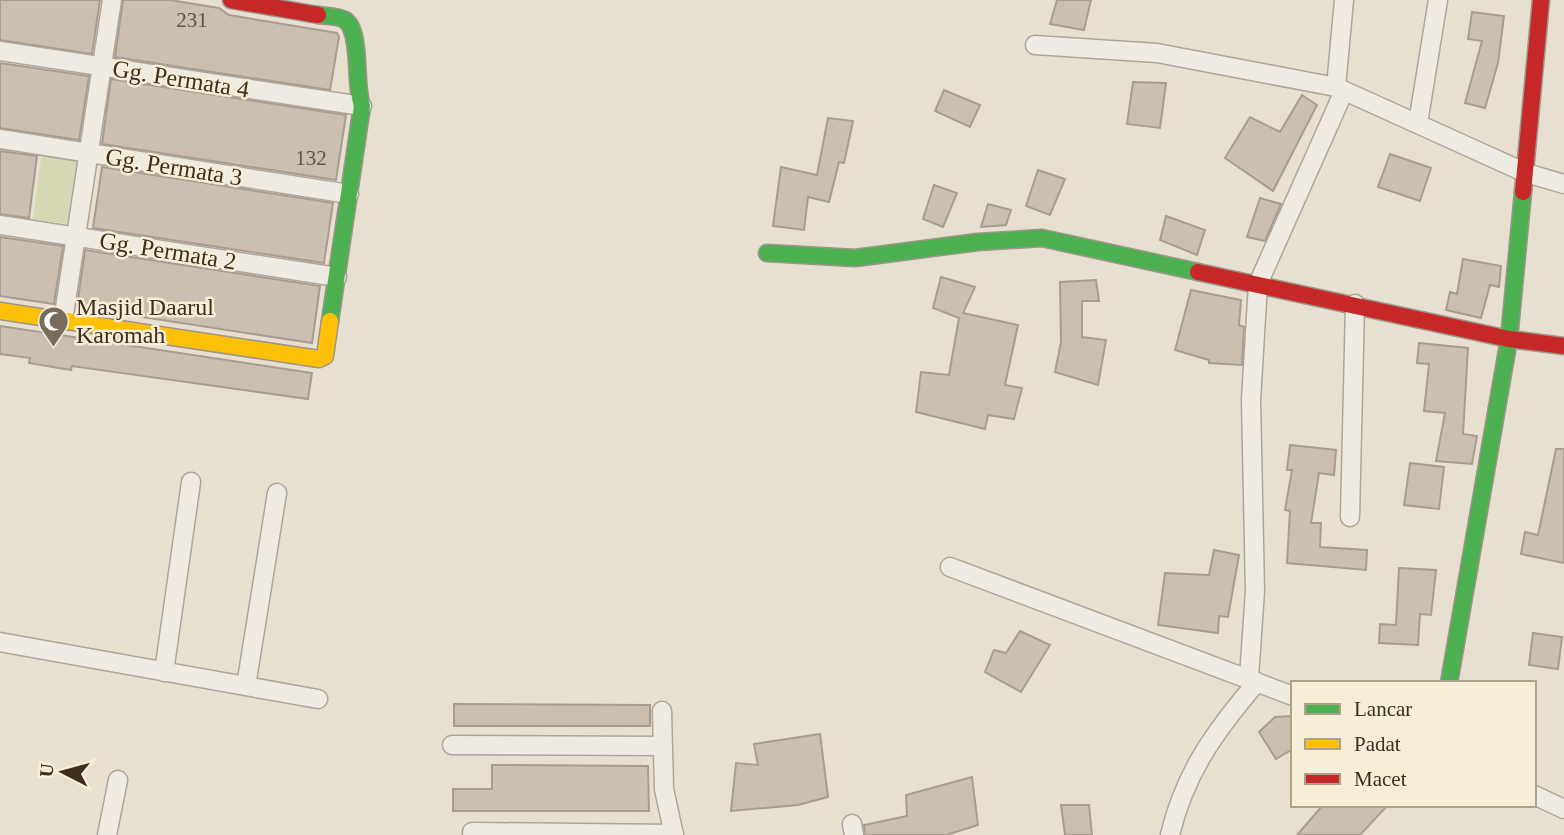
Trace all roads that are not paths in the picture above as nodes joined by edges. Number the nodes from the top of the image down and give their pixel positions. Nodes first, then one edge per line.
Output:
1 (112, 0) edge
2 (231, 0) edge
3 (1344, 0) edge
4 (1438, 0) edge
5 (1541, 0) edge
6 (1035, 45) dead end
7 (0, 51) edge
8 (102, 67) junction
9 (1340, 89) junction
10 (362, 106) junction
11 (1418, 122) junction
12 (0, 139) edge
13 (89, 153) junction
14 (1526, 173) junction
15 (1564, 184) edge
16 (349, 194) junction
17 (0, 225) edge
18 (76, 236) junction
19 (767, 253) dead end
20 (337, 276) junction
21 (1258, 284) junction
22 (1355, 304) junction
23 (0, 311) edge
24 (63, 321) junction
25 (1509, 339) junction
26 (1564, 346) edge
27 (191, 482) dead end
28 (277, 493) dead end
29 (1350, 516) dead end
30 (950, 567) dead end
31 (0, 642) edge
32 (164, 672) junction
33 (1253, 679) junction
34 (1449, 681) edge
35 (246, 687) junction
36 (1291, 695) edge
37 (318, 699) dead end
38 (662, 711) dead end
39 (452, 745) dead end
40 (663, 746) junction
41 (118, 780) dead end
42 (1536, 796) edge
43 (1564, 809) edge
44 (472, 832) dead end
45 (107, 835) edge
46 (674, 835) edge
47 (1170, 835) edge

1 - 8 street
2 - 10 street
3 - 9 street
4 - 11 street
5 - 14 street
6 - 9 street
7 - 8 street, Gg. Permata 4
8 - 10 street, Gg. Permata 4
8 - 13 street
9 - 11 street
9 - 21 street
10 - 16 street
11 - 14 street
12 - 13 street, Gg. Permata 3
13 - 16 street, Gg. Permata 3
13 - 18 street
14 - 15 street
14 - 25 street
16 - 20 street
17 - 18 street, Gg. Permata 2
18 - 20 street, Gg. Permata 2
18 - 24 street
19 - 21 street
20 - 24 street
21 - 22 street
21 - 33 street
22 - 25 street
22 - 29 street
23 - 24 street
25 - 26 street
25 - 34 street
27 - 32 street
28 - 35 street
30 - 33 street
31 - 32 street
32 - 35 street
33 - 36 street
33 - 47 street
35 - 37 street
38 - 40 street
39 - 40 street
40 - 46 street
41 - 45 street
42 - 43 street
44 - 46 street

